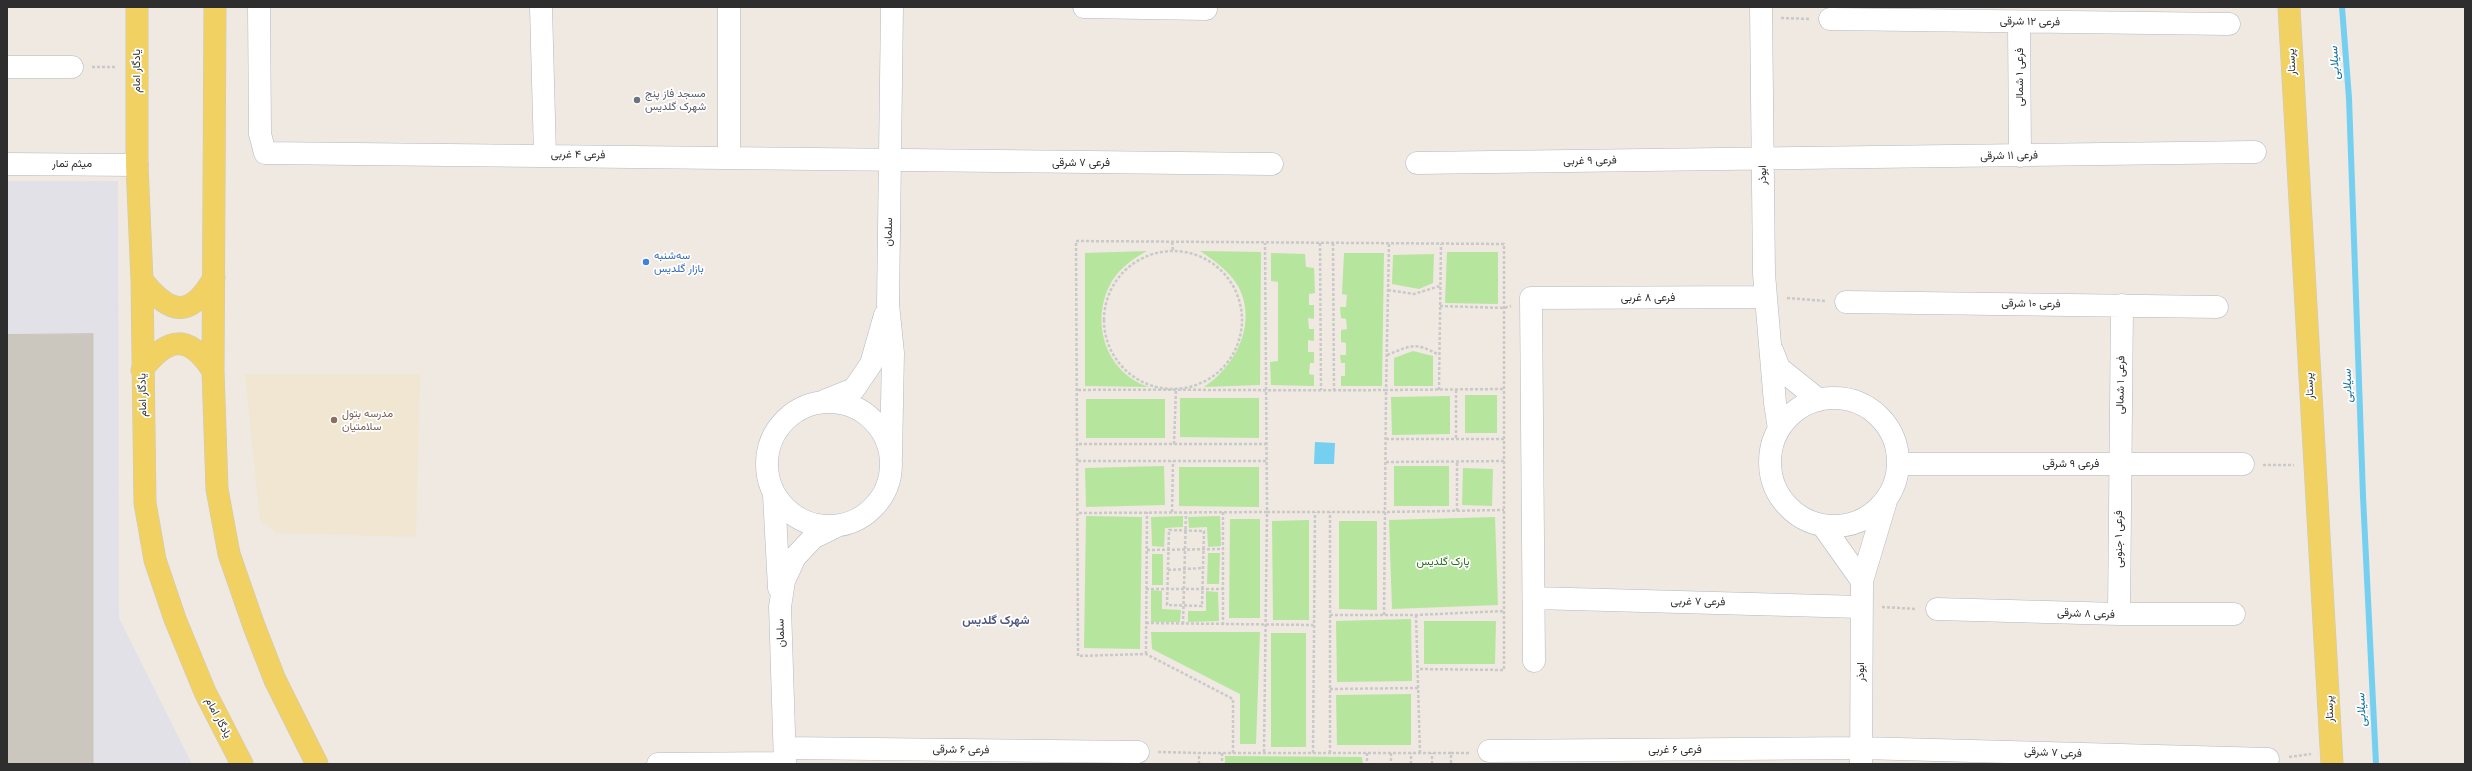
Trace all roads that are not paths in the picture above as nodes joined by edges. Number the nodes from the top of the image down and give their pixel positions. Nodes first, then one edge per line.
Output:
1 (137, 7) edge
2 (215, 7) edge
3 (259, 7) edge
4 (541, 7) edge
5 (729, 7) edge
6 (892, 7) edge
7 (1084, 7) edge
8 (2289, 7) edge
9 (1206, 9) dead end
10 (1761, 12) edge
11 (1830, 19) road end
12 (2019, 22) junction
13 (2229, 24) dead end
14 (72, 66) road end
15 (7, 67) edge
16 (2255, 152) dead end
17 (545, 155) junction
18 (729, 156) junction
19 (2020, 156) junction
20 (1762, 159) junction
21 (890, 162) junction
22 (1418, 162) dead end
23 (7, 164) edge
24 (1272, 164) dead end
25 (137, 165) junction
26 (214, 278) junction
27 (142, 280) junction
28 (1765, 297) junction
29 (1846, 302) road end
30 (888, 304) junction
31 (2122, 305) junction
32 (2217, 306) dead end
33 (1769, 342) junction
34 (142, 370) junction
35 (213, 371) junction
36 (1819, 400) junction
37 (821, 402) junction
38 (1779, 429) junction
39 (891, 456) junction
40 (1898, 464) junction
41 (2119, 464) junction
42 (2243, 464) road end
43 (774, 495) junction
44 (1886, 500) junction
45 (837, 526) junction
46 (1823, 526) junction
47 (1862, 581) junction
48 (1534, 598) junction
49 (780, 607) junction
50 (1862, 607) junction
51 (1937, 609) road end
52 (2119, 614) junction
53 (2234, 614) dead end
54 (1534, 662) dead end
55 (1489, 751) dead end
56 (1138, 752) road end
57 (1861, 756) edge
58 (785, 758) edge
59 (2331, 758) edge
60 (2268, 759) road end
61 (242, 764) edge
62 (317, 764) edge
63 (658, 764) edge

1 - 25 main road, یادگار امام
2 - 26 main road
3 - 17 street, فرعی ۴ غربی
4 - 17 street
5 - 18 street
6 - 21 street, سلمان
7 - 9 street
8 - 59 main road, پرستار
10 - 20 street, ابوذر
11 - 12 street, فرعی ۱۲ شرقی
12 - 13 street, فرعی ۱۲ شرقی
12 - 19 street, فرعی ۱ شمالی
14 - 15 street
16 - 19 street, فرعی ۱۱ شرقی
17 - 18 street, فرعی ۴ غربی
18 - 21 street, فرعی ۴ غربی
19 - 20 street, فرعی ۱۱ شرقی
20 - 22 street, فرعی ۹ غربی
20 - 28 street, ابوذر
21 - 24 street, فرعی ۷ شرقی
21 - 30 street, سلمان
23 - 25 street, میثم تمار
25 - 27 main road, یادگار امام
26 - 27 main road
26 - 35 main road
27 - 34 main road, یادگار امام
28 - 33 street, ابوذر
28 - 48 street, فرعی ۸ غربی
29 - 31 street, فرعی ۱۰ شرقی
30 - 37 street
30 - 39 street, سلمان
31 - 32 street, فرعی ۱۰ شرقی
31 - 41 street, فرعی ۱ شمالی
33 - 36 street
33 - 38 street
34 - 35 main road
34 - 61 main road, یادگار امام
35 - 62 main road
36 - 38 street
36 - 40 street
37 - 39 street
37 - 43 street
38 - 46 street
39 - 45 street
40 - 41 street, فرعی ۹ شرقی
40 - 44 street
41 - 42 street, فرعی ۹ شرقی
41 - 52 street, فرعی ۱ جنوبی
43 - 45 street
43 - 49 street
44 - 46 street
44 - 47 street, ابوذر
45 - 49 street, سلمان
46 - 47 street
47 - 50 street, ابوذر
48 - 50 street, فرعی ۷ غربی
48 - 54 street
49 - 58 street, سلمان
50 - 57 street, ابوذر
51 - 52 street, فرعی ۸ شرقی
52 - 53 street, فرعی ۸ شرقی
55 - 57 street, فرعی ۶ غربی
56 - 58 street, فرعی ۶ شرقی
57 - 60 street, فرعی ۷ شرقی
58 - 63 street, فرعی ۶ شرقی

